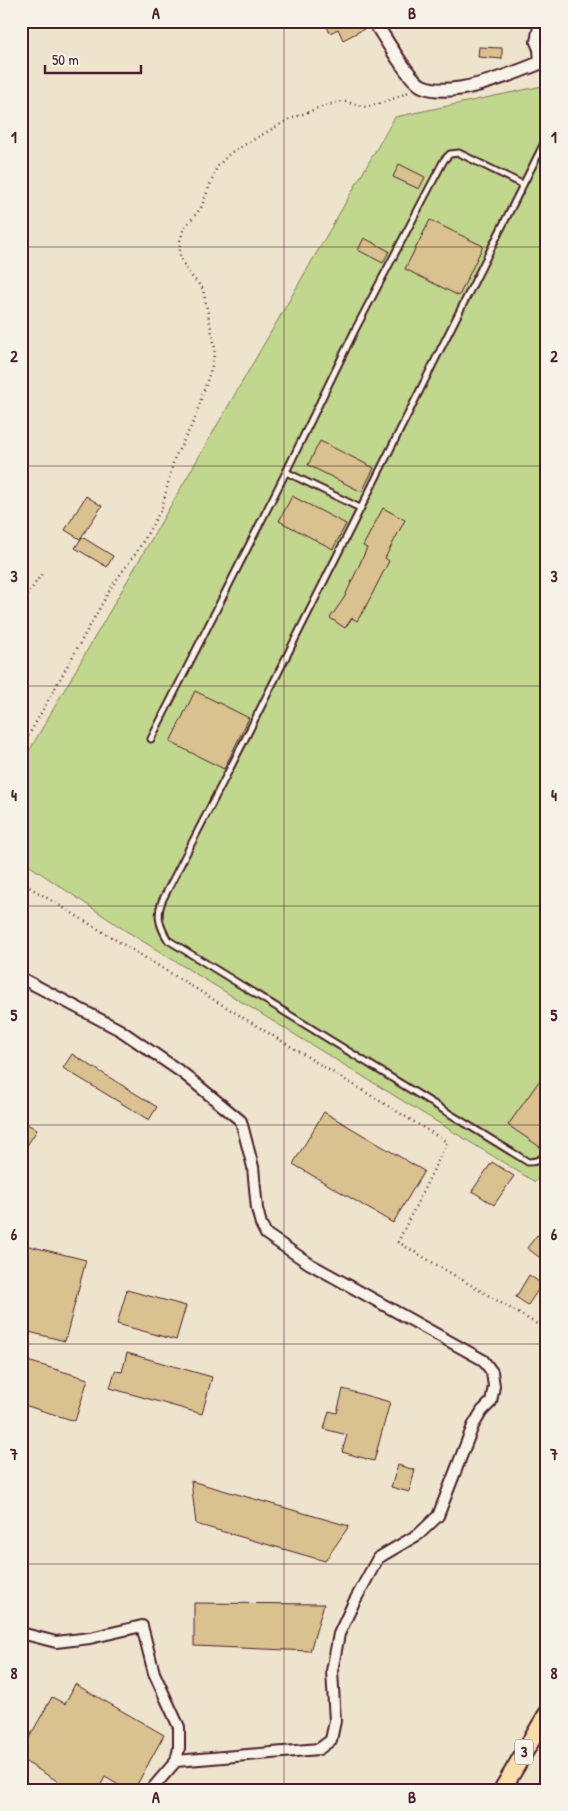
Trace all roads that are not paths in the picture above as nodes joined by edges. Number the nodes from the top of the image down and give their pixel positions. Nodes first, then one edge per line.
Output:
1 (374, 21) edge
2 (540, 21) edge
3 (543, 61) edge
4 (547, 137) edge
5 (522, 184) junction
6 (286, 472) junction
7 (360, 508) junction
8 (150, 739) dead end
9 (21, 978) edge
10 (547, 1152) edge
11 (21, 1633) edge
12 (547, 1714) edge
13 (176, 1761) junction
14 (151, 1790) edge
15 (502, 1790) edge

1 - 3 street
2 - 3 street
4 - 5 lane
5 - 6 lane
5 - 7 lane
6 - 7 lane
6 - 8 lane
7 - 10 lane
9 - 13 street
11 - 13 street
12 - 15 highway, 3
13 - 14 street

